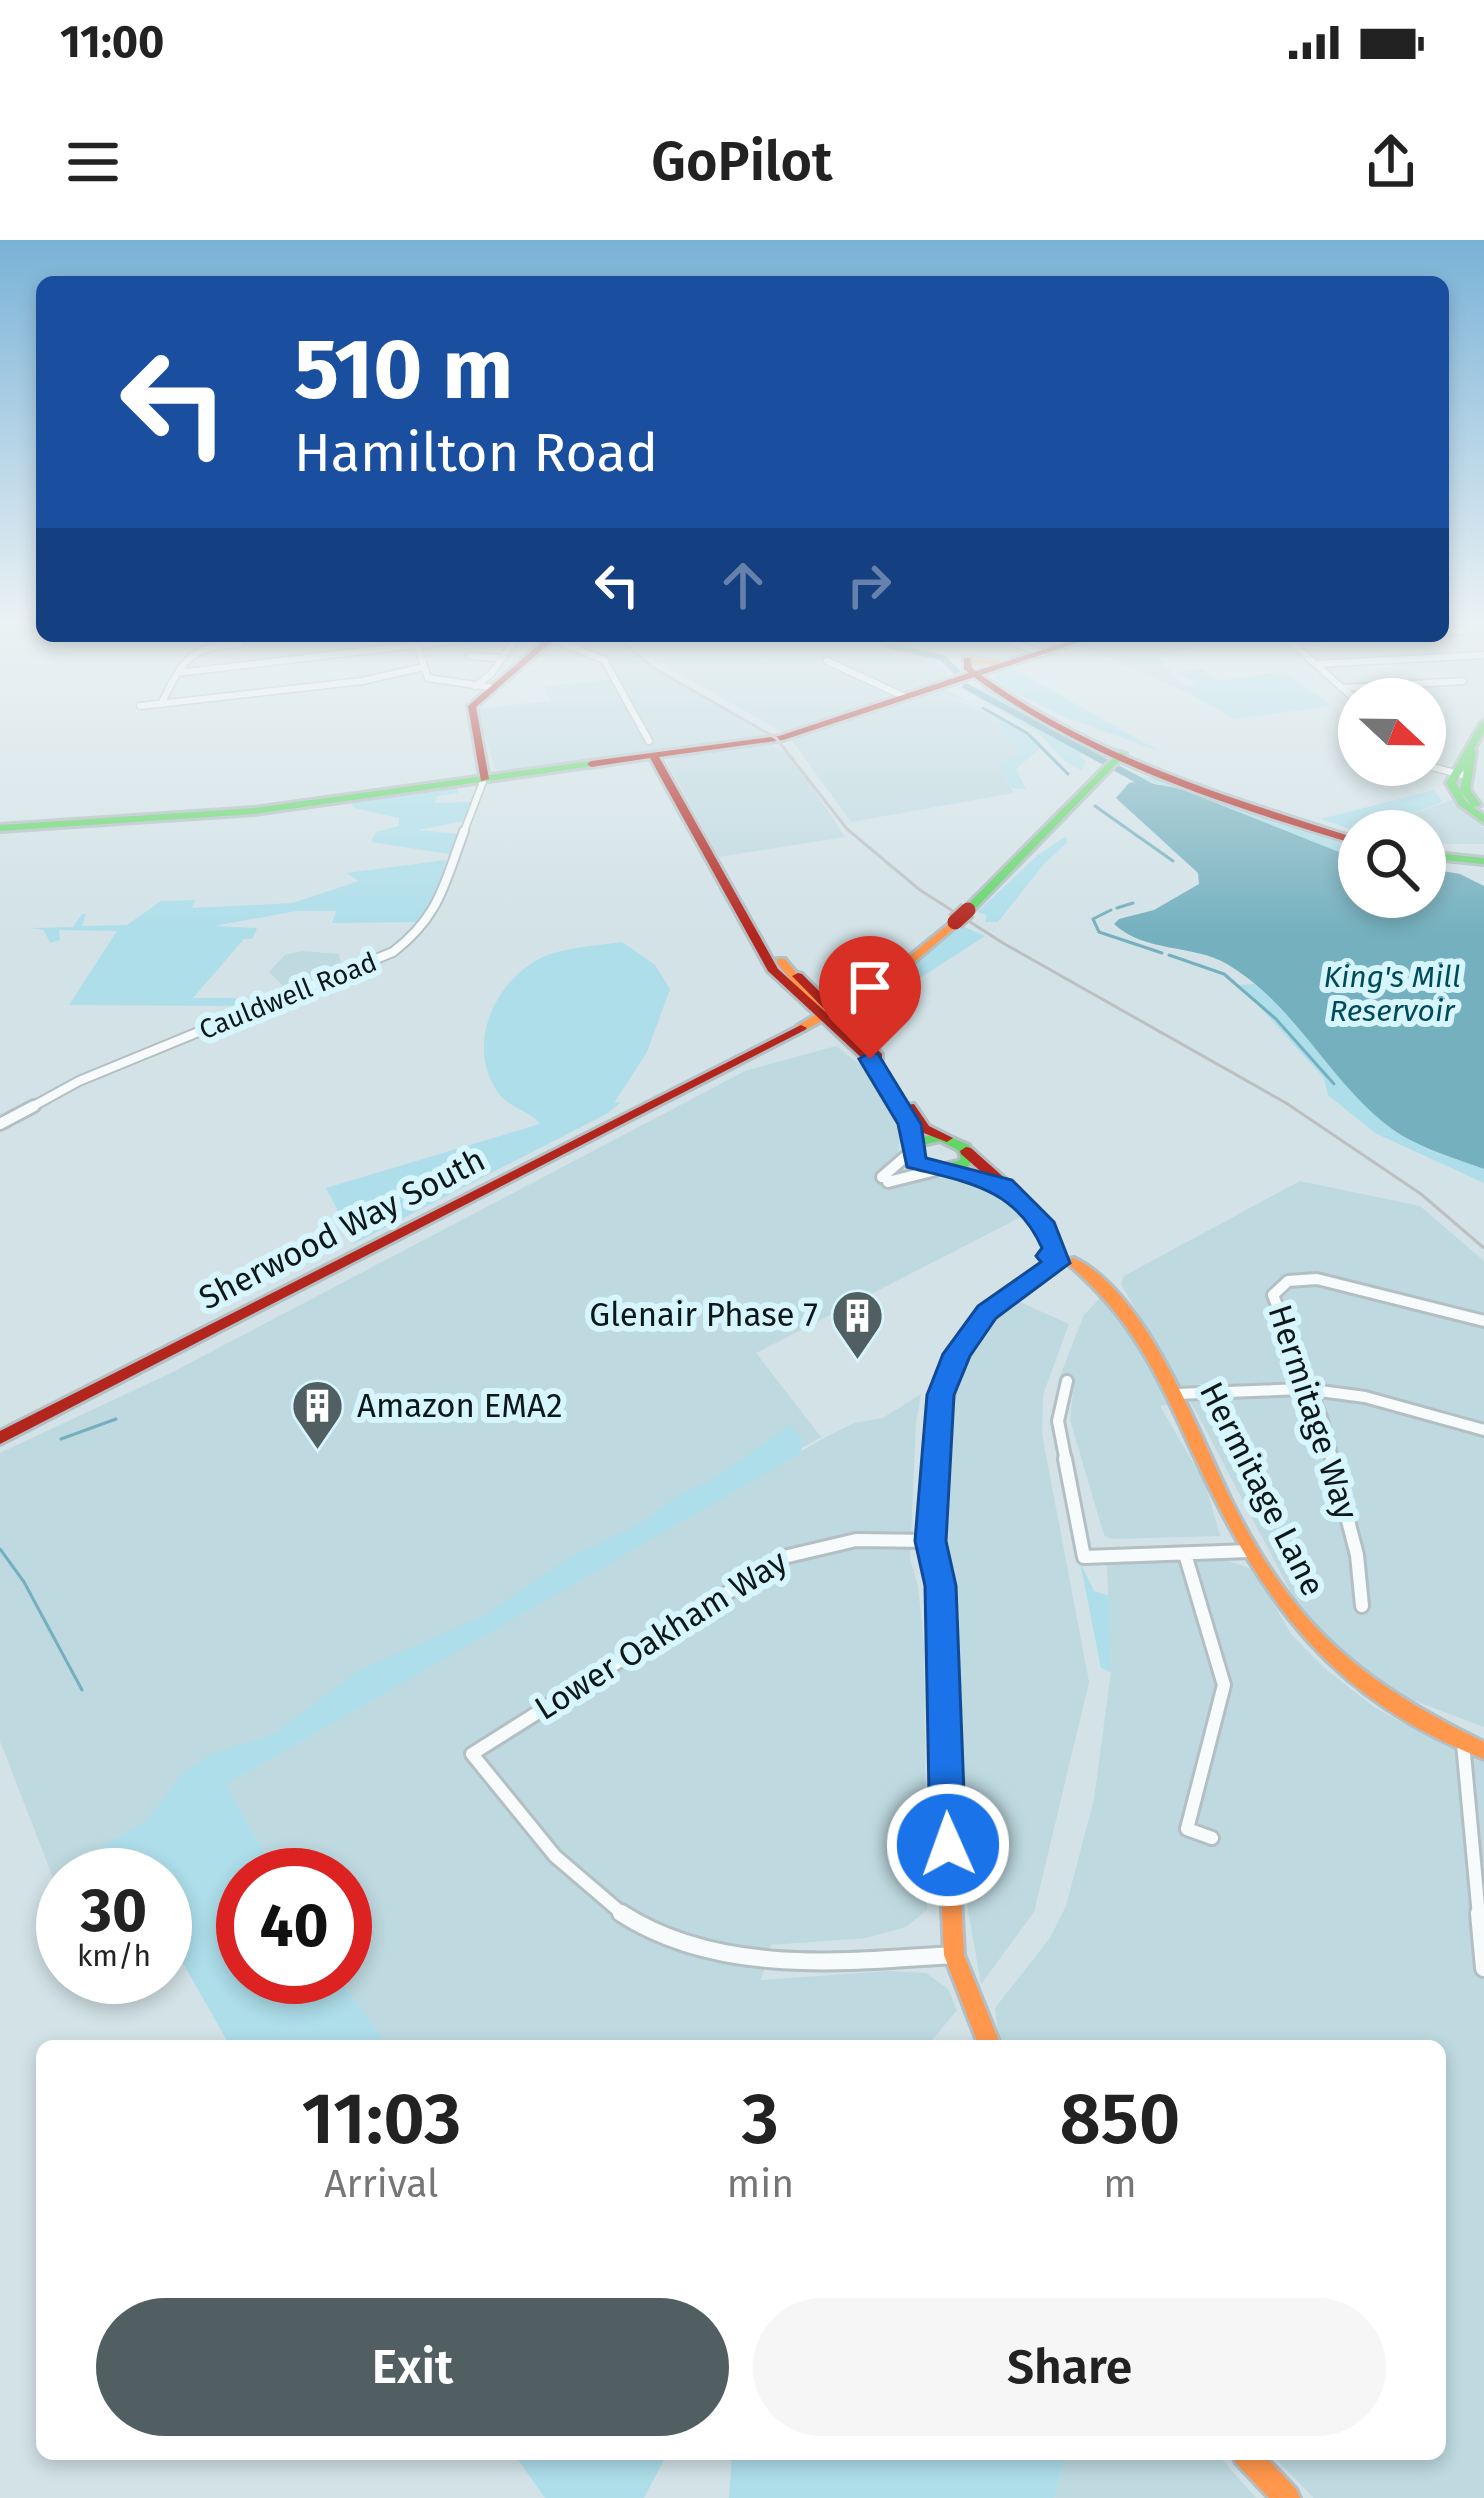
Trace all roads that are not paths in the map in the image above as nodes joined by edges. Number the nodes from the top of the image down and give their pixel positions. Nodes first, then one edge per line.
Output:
1 (475, 724) edge
2 (638, 724) edge
3 (822, 724) edge
4 (1057, 724) edge
5 (1067, 724) edge
6 (651, 749) junction
7 (1470, 755) edge
8 (1111, 760) junction
9 (484, 779) junction
10 (1484, 815) edge
11 (0, 828) edge
12 (1338, 834) edge
13 (1446, 856) edge
14 (1484, 857) edge
15 (824, 1009) junction
16 (711, 1071) junction
17 (0, 1124) edge
18 (957, 1145) junction
19 (911, 1150) junction
20 (942, 1170) junction
21 (1003, 1185) junction
22 (1062, 1258) junction
23 (1484, 1321) edge
24 (1067, 1381) dead end
25 (1310, 1389) junction
26 (1176, 1394) junction
27 (1484, 1430) edge
28 (0, 1438) edge
29 (931, 1541) junction
30 (1250, 1551) junction
31 (1185, 1554) junction
32 (1362, 1606) dead end
33 (1473, 1747) edge
34 (1484, 1799) edge
35 (1466, 1801) junction
36 (1212, 1838) dead end
37 (1481, 1904) edge
38 (954, 1955) junction
39 (1484, 1968) edge
40 (988, 2040) edge
41 (1251, 2460) edge
42 (1287, 2498) edge

1 - 9 main road
2 - 6 street
3 - 6 main road
4 - 8 main road
5 - 8 main road
6 - 9 main road
6 - 15 main road
7 - 10 main road
8 - 12 main road
8 - 15 main road, Sherwood Way South
9 - 11 main road
9 - 17 street, Cauldwell Road
13 - 14 main road
15 - 16 main road, Sherwood Way South
15 - 16 main road, Sherwood Way South
15 - 18 main road, Hermitage Lane
15 - 19 main road
16 - 28 main road, Sherwood Way South
18 - 19 main road
18 - 20 main road
18 - 21 main road, Hermitage Lane
19 - 20 main road
19 - 20 street
20 - 21 main road
21 - 22 main road, Hermitage Lane
22 - 26 main road, Hermitage Lane
22 - 29 main road
23 - 25 street, Hermitage Way
24 - 31 street
25 - 26 street
25 - 27 street
25 - 32 street, Hermitage Way
26 - 30 main road, Hermitage Lane
29 - 38 main road
29 - 38 street, Lower Oakham Way
30 - 31 street
30 - 33 main road, Hermitage Lane
31 - 36 street
33 - 35 street
34 - 35 street
35 - 37 street
37 - 39 street
38 - 40 main road
41 - 42 main road

